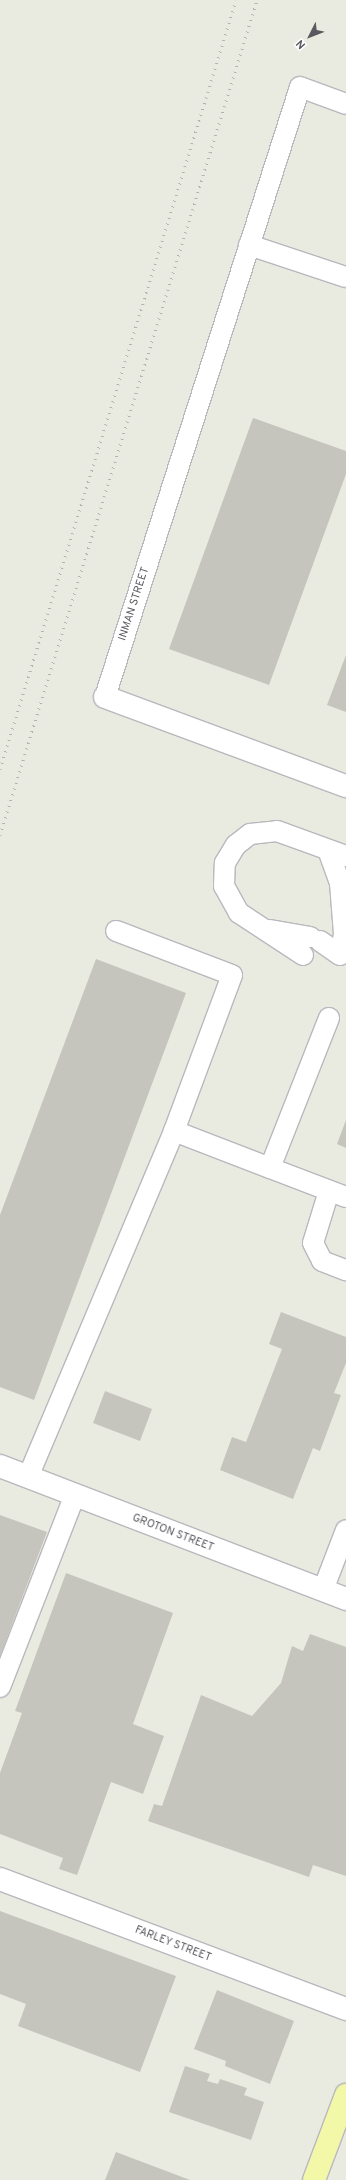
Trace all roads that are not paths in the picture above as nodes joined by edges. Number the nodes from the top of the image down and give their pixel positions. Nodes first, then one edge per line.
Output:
1 (346, 104) edge
2 (250, 245) junction
3 (346, 277) edge
4 (105, 696) joint
5 (346, 786) edge
6 (337, 853) edge
7 (116, 930) dead end
8 (345, 934) edge
9 (343, 956) edge
10 (329, 1018) dead end
11 (174, 1131) junction
12 (270, 1168) junction
13 (337, 1194) edge
14 (346, 1270) edge
15 (0, 1466) edge
16 (28, 1477) junction
17 (75, 1496) junction
18 (346, 1530) edge
19 (323, 1590) junction
20 (346, 1599) edge
21 (0, 1687) edge
22 (0, 1879) edge
23 (346, 2009) edge
24 (346, 2095) edge
25 (314, 2180) edge

1 - 2 lane, INMAN STREET
2 - 3 lane
2 - 4 lane, INMAN STREET
4 - 5 street, INMAN STREET
6 - 8 lane
6 - 9 lane
7 - 11 lane
8 - 9 lane
10 - 12 lane
11 - 12 lane
11 - 16 lane
12 - 13 lane
13 - 14 lane
15 - 16 street, GROTON STREET
16 - 17 street, GROTON STREET
17 - 19 street, GROTON STREET
17 - 21 lane
18 - 19 lane
19 - 20 street, GROTON STREET
22 - 23 street, FARLEY STREET
24 - 25 main road

